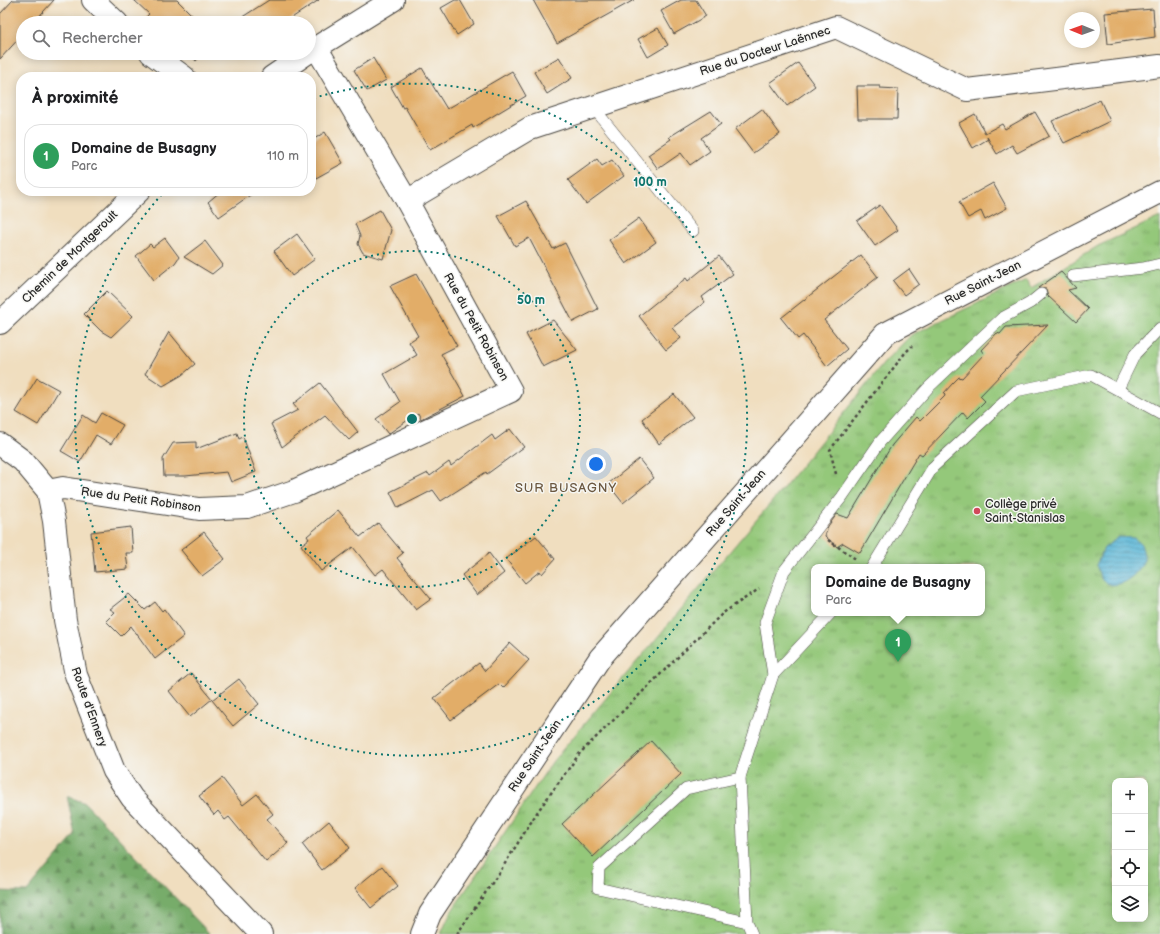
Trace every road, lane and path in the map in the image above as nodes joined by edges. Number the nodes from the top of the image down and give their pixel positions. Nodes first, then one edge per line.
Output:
1 (93, 0) edge
2 (393, 0) edge
3 (110, 16) edge
4 (316, 47) edge
5 (316, 58) edge
6 (161, 60) edge
7 (297, 60) edge
8 (1160, 66) edge
9 (177, 72) edge
10 (279, 72) edge
11 (593, 107) junction
12 (1160, 192) edge
13 (134, 196) edge
14 (406, 201) junction
15 (693, 231) dead end
16 (1160, 264) edge
17 (1073, 276) dead end
18 (1042, 294) dead end
19 (0, 323) edge
20 (1160, 328) edge
21 (914, 345) dead end
22 (1118, 389) junction
23 (1160, 413) edge
24 (0, 444) edge
25 (48, 492) junction
26 (842, 496) junction
27 (815, 531) junction
28 (865, 564) edge
29 (868, 564) edge
30 (784, 571) junction
31 (828, 616) edge
32 (773, 675) junction
33 (740, 777) junction
34 (747, 922) junction
35 (261, 934) edge
36 (422, 934) edge
37 (457, 934) edge
38 (752, 934) edge

1 - 3 street
2 - 4 street
5 - 14 street, Rue du Petit Robinson
6 - 9 street
7 - 10 street
8 - 11 street, Rue du Docteur Laënnec
11 - 14 street, Rue du Docteur Laënnec
11 - 15 lane
12 - 36 street, Rue Saint-Jean
13 - 19 street, Chemin de Montgeroult
14 - 25 street, Rue du Petit Robinson
16 - 17 lane
18 - 26 lane
20 - 22 lane
21 - 26 path
22 - 23 lane
22 - 29 lane
24 - 25 street, Route d'Ennery
25 - 35 street, Route d'Ennery
26 - 27 lane
27 - 28 path
27 - 30 lane
30 - 32 lane
30 - 37 path
31 - 32 lane
32 - 33 lane
33 - 34 lane
33 - 34 lane
34 - 38 lane

